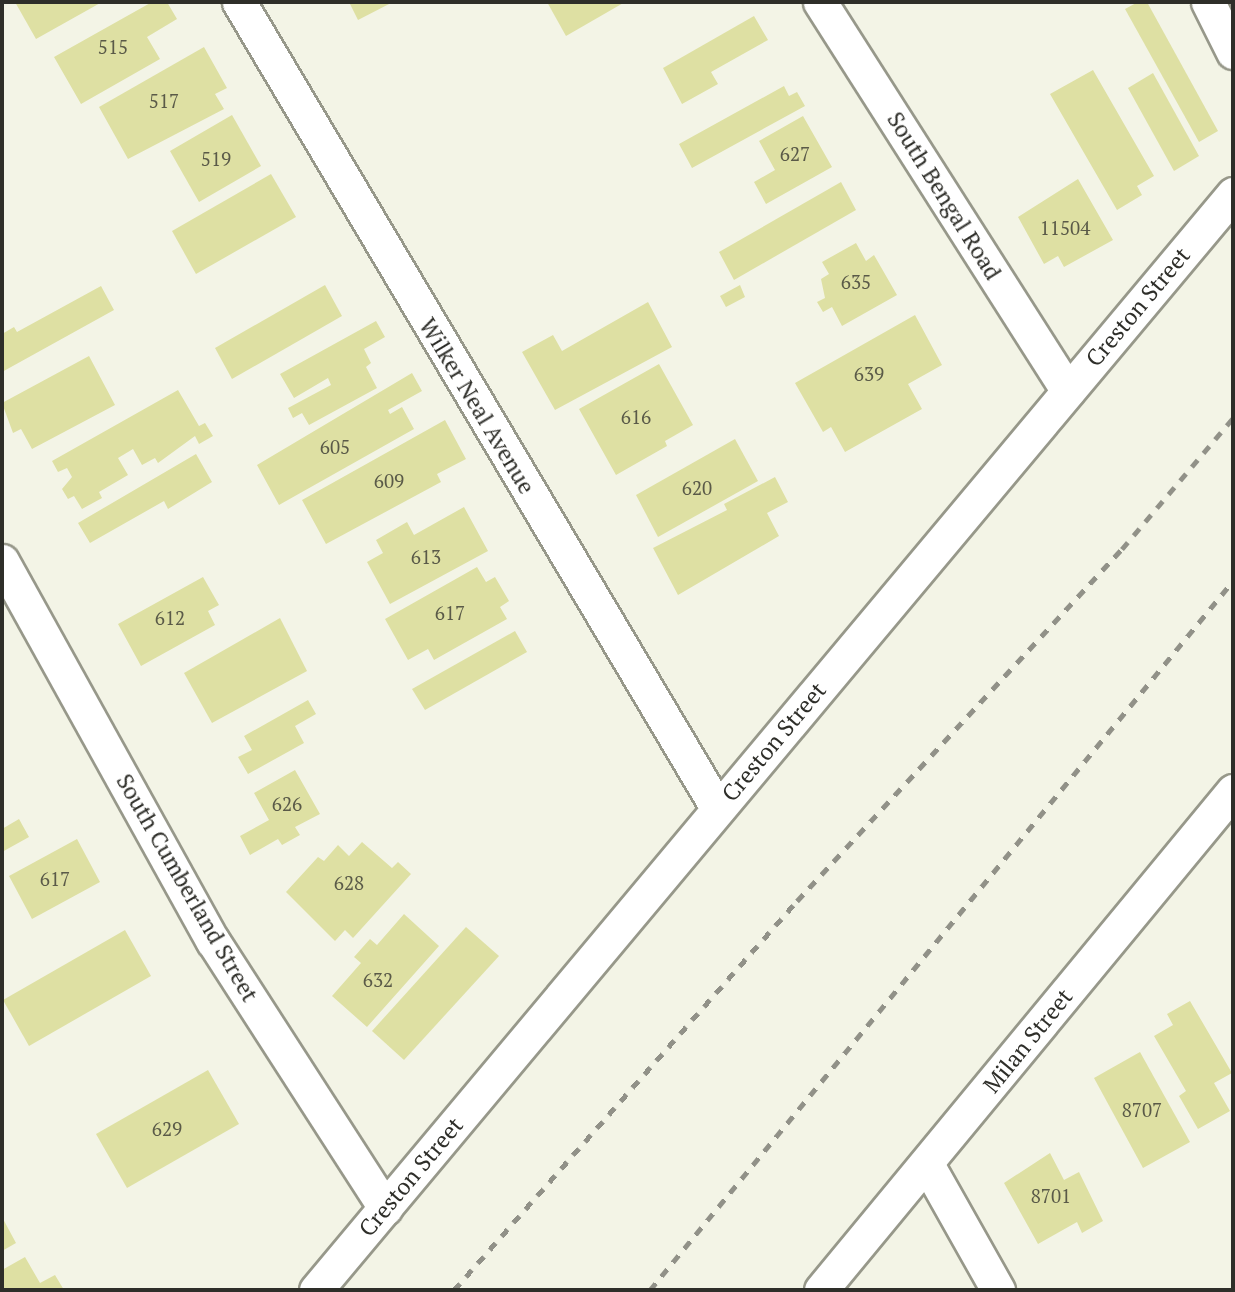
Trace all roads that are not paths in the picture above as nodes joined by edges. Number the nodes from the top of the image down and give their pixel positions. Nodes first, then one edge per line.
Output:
1 (239, 2) edge
2 (820, 2) edge
3 (1208, 2) edge
4 (1233, 52) edge
5 (1233, 194) edge
6 (1068, 391) junction
7 (2, 561) edge
8 (1233, 791) edge
9 (718, 809) junction
10 (927, 1164) junction
11 (385, 1208) junction
12 (316, 1290) edge
13 (821, 1290) edge
14 (998, 1290) edge

1 - 9 street, Wilker Neal Avenue
2 - 6 street, South Bengal Road
3 - 4 street
5 - 6 street, Creston Street
6 - 9 street, Creston Street
7 - 11 street, South Cumberland Street
8 - 10 street, Milan Street
9 - 11 street, Creston Street
10 - 13 street, Milan Street
10 - 14 street
11 - 12 street, Creston Street

